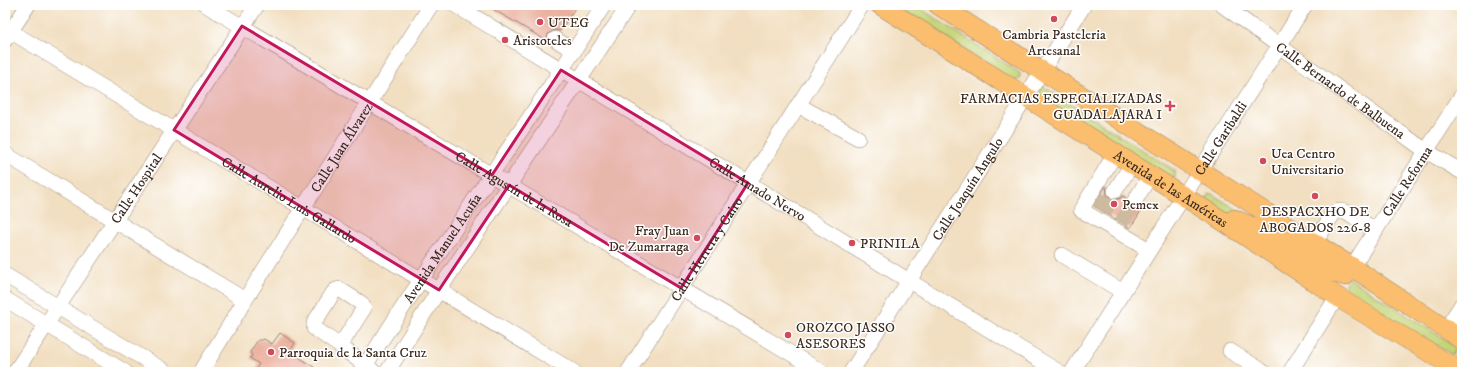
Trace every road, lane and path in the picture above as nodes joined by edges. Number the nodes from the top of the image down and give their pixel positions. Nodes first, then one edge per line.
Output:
1 (28, 5) edge
2 (206, 5) edge
3 (256, 5) edge
4 (431, 5) edge
5 (455, 5) edge
6 (604, 5) edge
7 (629, 5) edge
8 (862, 5) edge
9 (880, 5) edge
10 (938, 5) edge
11 (1084, 5) edge
12 (1222, 5) edge
13 (1305, 5) edge
14 (242, 26) junction
15 (7, 33) edge
16 (555, 39) dead end
17 (1279, 46) junction
18 (574, 51) junction
19 (561, 70) junction
20 (1041, 71) junction
21 (579, 80) junction
22 (1462, 94) edge
23 (1026, 97) junction
24 (370, 103) junction
25 (798, 105) junction
26 (174, 130) junction
27 (858, 138) dead end
28 (1426, 151) junction
29 (5, 154) edge
30 (1124, 159) junction
31 (1200, 171) junction
32 (1462, 172) edge
33 (492, 175) junction
34 (1150, 176) junction
35 (748, 183) junction
36 (509, 185) junction
37 (1111, 188) tunnel mouth
38 (1183, 197) junction
39 (1134, 202) tunnel mouth
40 (304, 209) junction
41 (1096, 216) junction
42 (1215, 216) junction
43 (114, 220) junction
44 (1376, 230) junction
45 (1314, 244) junction
46 (1147, 254) junction
47 (1062, 255) dead end
48 (1352, 267) junction
49 (5, 275) edge
50 (421, 279) junction
51 (909, 281) junction
52 (681, 288) junction
53 (439, 290) junction
54 (1123, 292) junction
55 (1337, 297) junction
56 (5, 298) edge
57 (245, 300) junction
58 (1462, 304) edge
59 (58, 307) junction
60 (46, 324) junction
61 (1446, 329) junction
62 (1462, 340) edge
63 (340, 346) dead end
64 (1230, 351) dead end
65 (367, 370) edge
66 (15, 372) edge
67 (125, 372) edge
68 (166, 372) edge
69 (201, 372) edge
70 (387, 372) edge
71 (574, 372) edge
72 (628, 372) edge
73 (822, 372) edge
74 (851, 372) edge
75 (1059, 372) edge
76 (1072, 372) edge
77 (1264, 372) edge
78 (1290, 372) edge
79 (1462, 372) edge

1 - 15 street
2 - 14 street, Calle Agustín de la Rosa
3 - 14 street, Calle Hospital
4 - 24 street, Calle Juan Álvarez
5 - 19 street, Calle Amado Nervo
6 - 18 street, Avenida Manuel Acuña
7 - 21 street, Avenida Manuel Acuña
8 - 25 street, Calle Herrera y Cairo
9 - 23 main road, Avenida de las Américas
10 - 20 main road
11 - 20 street, Calle Joaquín Angulo
12 - 17 street, Calle Bernardo de Balbuena
13 - 17 street, Calle Garibaldi
14 - 24 street, Calle Agustín de la Rosa
14 - 26 street, Calle Hospital
15 - 26 street, Calle Aurelio Luis Gallardo
16 - 18 street
17 - 28 street, Calle Bernardo de Balbuena
17 - 31 street, Calle Garibaldi
18 - 19 street, Avenida Manuel Acuña
19 - 21 street, Calle Amado Nervo
19 - 33 street, Avenida Manuel Acuña
20 - 23 street, Calle Joaquín Angulo
20 - 31 main road
21 - 35 street, Calle Amado Nervo
21 - 36 street, Avenida Manuel Acuña
22 - 28 street, Calle Reforma
23 - 30 main road, Avenida de las Américas
23 - 51 street, Calle Joaquín Angulo
24 - 33 street, Calle Agustín de la Rosa
24 - 40 street, Calle Juan Álvarez
25 - 27 street
25 - 35 street, Calle Herrera y Cairo
26 - 40 street, Calle Aurelio Luis Gallardo
26 - 43 street, Calle Hospital
28 - 32 street, Calle Bernardo de Balbuena
28 - 44 street, Calle Reforma
29 - 43 street
30 - 34 main road, Avenida de las Américas
30 - 37 street
30 - 41 street
31 - 38 street, Calle Garibaldi
31 - 45 main road
33 - 36 street, Calle Agustín de la Rosa
33 - 50 street, Avenida Manuel Acuña
34 - 38 main road, Avenida de las Américas
34 - 39 street
35 - 51 street, Calle Amado Nervo
35 - 52 street, Calle Herrera y Cairo
36 - 52 street, Calle Agustín de la Rosa
36 - 53 street, Avenida Manuel Acuña
38 - 42 main road, Avenida de las Américas
38 - 46 street, Calle Garibaldi
40 - 50 street, Calle Aurelio Luis Gallardo
40 - 57 street, Calle Juan Álvarez
41 - 46 street
41 - 46 street
42 - 48 main road
42 - 55 main road, Avenida de las Américas
43 - 57 street
43 - 59 street, Calle Hospital
44 - 45 street
44 - 48 street, Calle Reforma
45 - 48 main road
46 - 54 street, Calle Garibaldi
47 - 54 street
48 - 61 main road
49 - 59 street
50 - 53 street, Calle Aurelio Luis Gallardo
50 - 65 street, Avenida Manuel Acuña
51 - 74 street, Calle Joaquín Angulo
51 - 75 street, Calle Amado Nervo
52 - 72 street, Calle Herrera y Cairo
52 - 73 street, Calle Agustín de la Rosa
53 - 70 street, Avenida Manuel Acuña
53 - 71 street, Calle Aurelio Luis Gallardo
54 - 76 street, Calle Garibaldi
55 - 78 street
55 - 79 main road, Avenida de las Américas
56 - 60 street
57 - 69 street, Calle Juan Álvarez
58 - 61 street
59 - 60 street, Calle Hospital
59 - 68 street
60 - 66 street, Calle Hospital
60 - 67 street
61 - 62 main road
63 - 65 street
64 - 77 street

